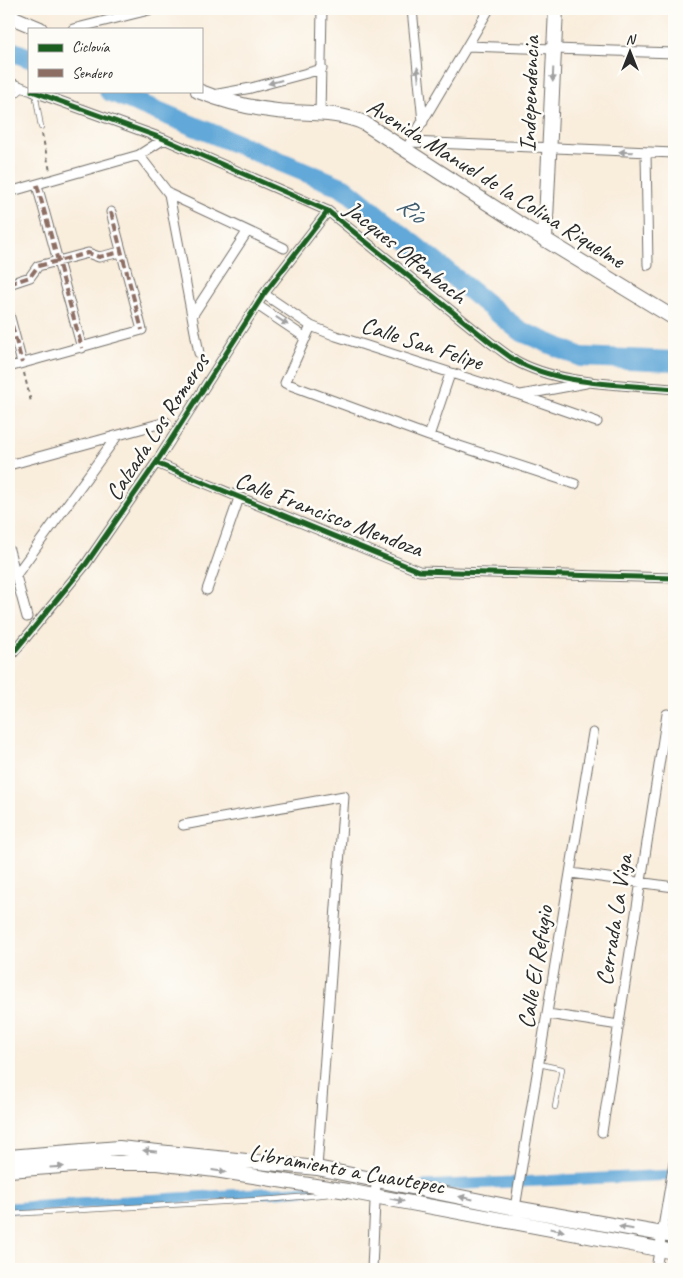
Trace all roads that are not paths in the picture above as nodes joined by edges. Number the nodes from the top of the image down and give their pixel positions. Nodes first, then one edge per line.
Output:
1 (153, 9) edge
2 (322, 9) edge
3 (412, 9) edge
4 (489, 9) edge
5 (556, 9) edge
6 (9, 16) edge
7 (38, 28) edge
8 (77, 28) edge
9 (468, 46) junction
10 (554, 48) junction
11 (674, 53) edge
12 (322, 69) junction
13 (9, 82) edge
14 (28, 90) edge
15 (29, 92) edge
16 (31, 92) edge
17 (34, 92) edge
18 (204, 94) edge
19 (9, 101) edge
20 (320, 115) junction
21 (423, 122) junction
22 (41, 127) road end
23 (164, 139) junction
24 (408, 146) junction
25 (550, 149) junction
26 (646, 152) junction
27 (139, 154) junction
28 (674, 154) edge
29 (37, 185) junction
30 (9, 192) edge
31 (169, 194) junction
32 (328, 211) junction
33 (111, 212) dead end
34 (247, 232) junction
35 (545, 240) junction
36 (284, 248) dead end
37 (121, 252) junction
38 (58, 261) junction
39 (648, 266) dead end
40 (9, 284) edge
41 (264, 294) junction
42 (257, 305) junction
43 (9, 314) edge
44 (192, 316) junction
45 (674, 318) edge
46 (312, 326) junction
47 (306, 338) junction
48 (82, 348) junction
49 (200, 353) dead end
50 (22, 363) junction
51 (9, 367) edge
52 (450, 374) junction
53 (592, 382) junction
54 (674, 390) edge
55 (520, 395) junction
56 (166, 422) dead end
57 (597, 422) dead end
58 (117, 436) junction
59 (429, 436) junction
60 (156, 463) junction
61 (9, 465) edge
62 (575, 484) dead end
63 (239, 498) junction
64 (9, 550) edge
65 (16, 574) junction
66 (674, 578) edge
67 (207, 590) dead end
68 (27, 617) dead end
69 (9, 658) edge
70 (667, 714) dead end
71 (593, 733) dead end
72 (183, 825) dead end
73 (571, 873) junction
74 (640, 882) junction
75 (674, 887) edge
76 (548, 1014) junction
77 (619, 1025) junction
78 (539, 1064) junction
79 (555, 1107) dead end
80 (602, 1132) dead end
81 (9, 1157) edge
82 (674, 1162) edge
83 (317, 1168) junction
84 (9, 1170) edge
85 (376, 1180) junction
86 (348, 1191) junction
87 (375, 1196) junction
88 (515, 1208) junction
89 (9, 1214) edge
90 (668, 1235) edge
91 (659, 1249) junction
92 (674, 1252) edge
93 (372, 1269) edge
94 (656, 1269) edge

1 - 8 street
2 - 12 street
21 -> 3 street
4 - 9 street
5 - 10 main road, Independencia
6 - 7 main road
9 - 10 street
9 - 21 street
10 - 11 street
10 -> 25 main road, Independencia
12 -> 18 street
12 - 20 street
13 - 14 street, Jacques Offenbach
15 - 19 lane
16 - 22 lane
17 - 23 street, Jacques Offenbach
18 - 20 main road, Avenida Manuel de la Colina Riquelme
20 - 24 main road, Avenida Manuel de la Colina Riquelme
21 - 24 street
23 - 27 street
23 - 32 street, Jacques Offenbach
24 - 25 street
24 - 35 main road, Avenida Manuel de la Colina Riquelme
26 -> 25 street
25 - 35 main road, Independencia
26 - 28 street
26 - 39 street
27 - 29 street
27 - 31 street
29 - 30 street
29 - 38 street
31 - 34 street
31 - 44 street
32 - 41 street, Calzada Los Romeros
32 - 53 street, Jacques Offenbach
33 - 37 street
34 - 36 street
34 - 44 street
35 - 45 main road, Avenida Manuel de la Colina Riquelme
37 - 38 street
37 - 48 street
38 - 40 street
38 - 48 street
41 - 42 street, Calzada Los Romeros
41 - 46 street, Calle San Felipe
42 -> 47 street
42 - 60 street, Calzada Los Romeros
43 - 50 street
44 - 49 street
46 - 47 street
46 - 52 street, Calle San Felipe
47 - 59 street
48 - 50 street
50 - 51 street
52 - 55 street, Calle San Felipe
52 - 59 street
53 - 54 street, Jacques Offenbach
53 - 55 street
55 - 57 street, Calle San Felipe
56 - 58 street
58 - 61 street
58 - 65 street
59 - 62 street
60 - 63 street, Calle Francisco Mendoza
60 - 69 street, Calzada Los Romeros
63 - 66 street, Calle Francisco Mendoza
63 - 67 street
64 - 65 street
65 - 68 street
70 - 74 street, Cerrada La Viga
71 - 73 street, Calle El Refugio
72 - 83 street, Libramiento a Cuautepec
73 - 74 street
73 - 76 street, Calle El Refugio
74 - 75 street
74 - 77 street, Cerrada La Viga
76 - 77 street
76 - 78 street, Calle El Refugio
77 - 80 street, Cerrada La Viga
78 - 79 lane
78 - 88 street, Calle El Refugio
83 -> 81 main road, Libramiento a Cuautepec
82 - 90 street
83 - 85 main road, Libramiento a Cuautepec
84 -> 86 main road, Libramiento a Cuautepec
85 - 87 street
88 -> 85 main road, Libramiento a Cuautepec
86 - 87 main road, Libramiento a Cuautepec
86 - 89 lane
87 -> 91 main road, Libramiento a Cuautepec
87 - 93 street
90 -> 88 main road, Libramiento a Cuautepec
90 - 91 street
91 - 92 main road, Libramiento a Cuautepec
91 - 94 street

